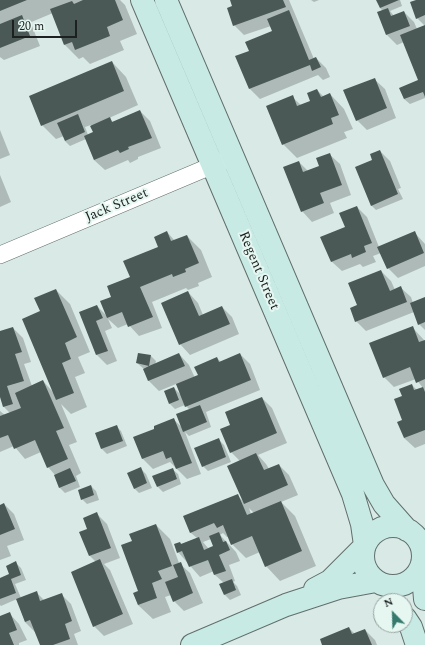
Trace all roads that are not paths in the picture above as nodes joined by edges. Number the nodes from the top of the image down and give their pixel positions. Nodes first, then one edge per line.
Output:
1 (142, 0) edge
2 (166, 0) edge
3 (233, 157) junction
4 (212, 165) junction
5 (0, 255) edge
6 (414, 529) edge
7 (365, 546) junction
8 (423, 561) edge
9 (377, 581) junction
10 (387, 593) edge
11 (425, 599) edge
12 (286, 605) junction
13 (413, 633) edge
14 (192, 645) edge
15 (417, 645) edge

1 - 4 street, Regent Street
2 - 3 street, Regent Street
3 - 4 street, Jack Street
3 - 6 street, Regent Street
4 - 5 street, Jack Street
4 - 7 street, Regent Street
6 - 7 street
6 - 8 street
7 - 9 street
7 - 12 street
8 - 9 street
8 - 11 street
9 - 10 street
9 - 12 street
12 - 14 street
13 - 15 street

